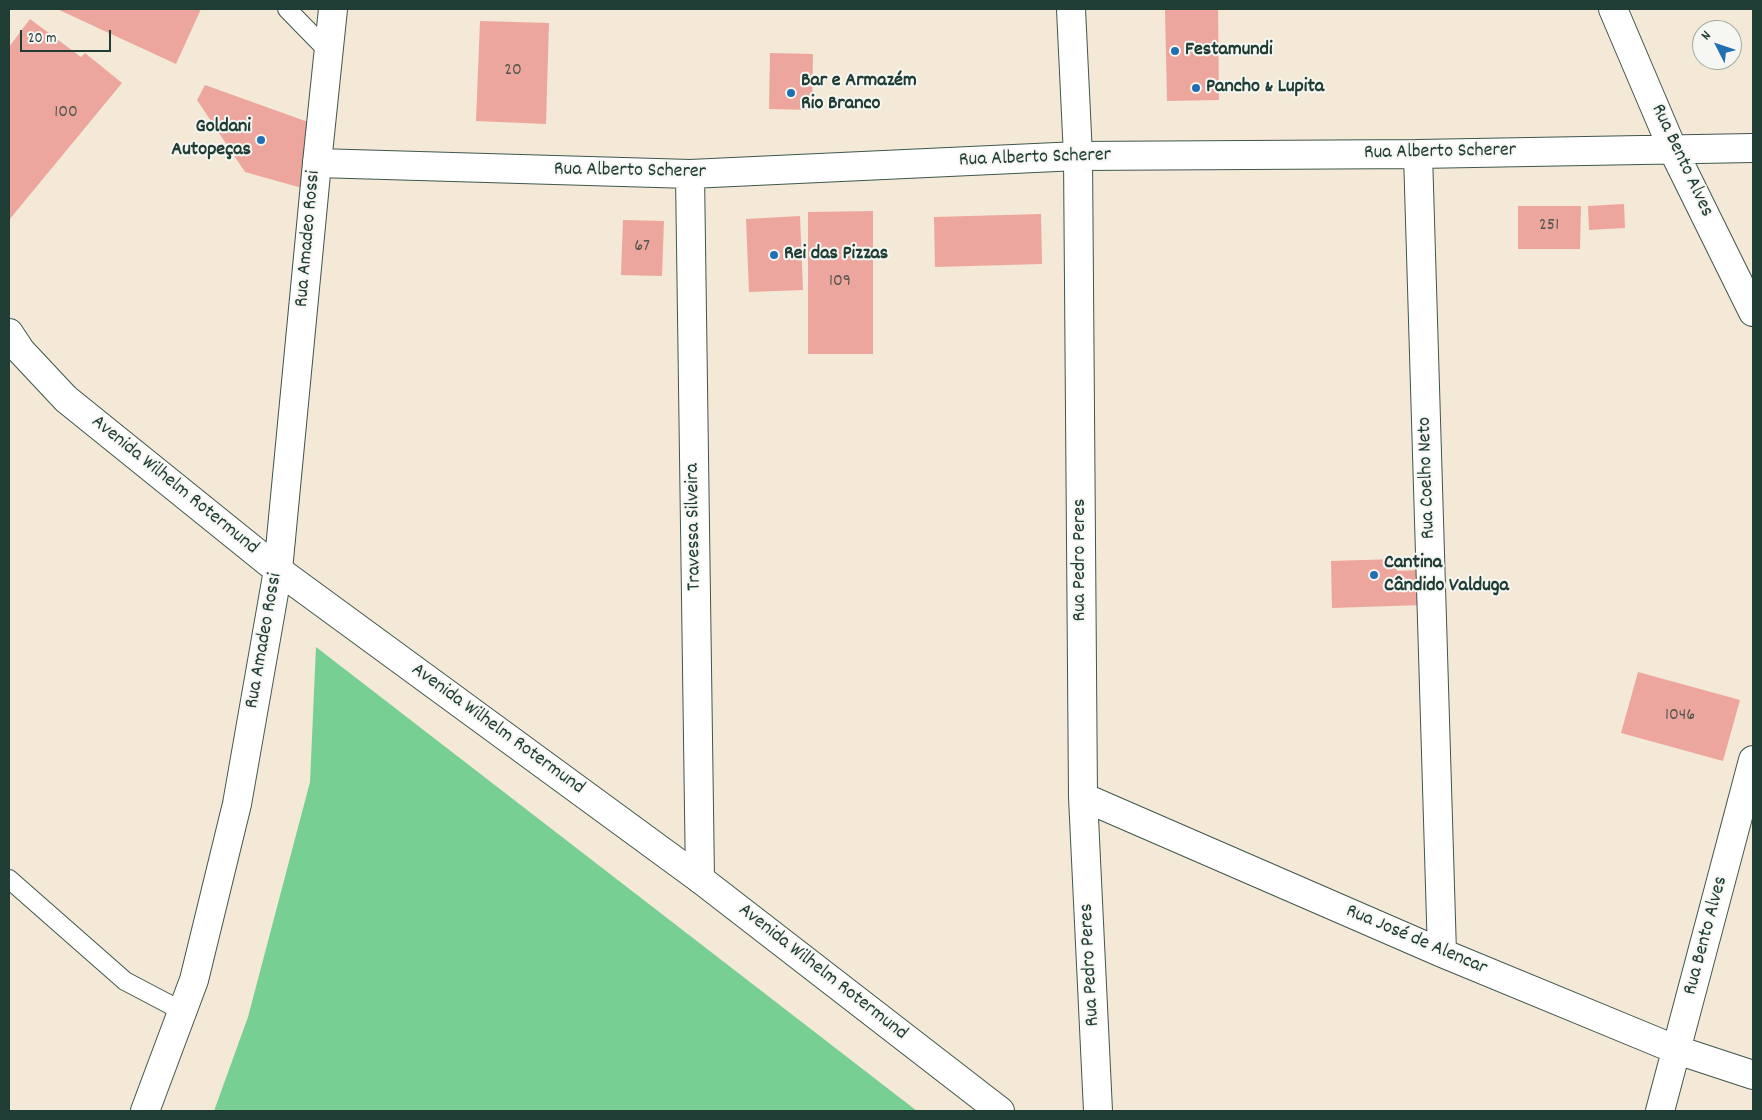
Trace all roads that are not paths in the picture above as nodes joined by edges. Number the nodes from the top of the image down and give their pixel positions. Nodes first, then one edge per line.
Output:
1 (287, 9) edge
2 (333, 9) edge
3 (1071, 9) edge
4 (1613, 9) edge
5 (328, 51) junction
6 (1753, 148) edge
7 (1673, 150) junction
8 (1418, 154) junction
9 (1078, 156) junction
10 (317, 163) junction
11 (690, 174) junction
12 (1753, 312) edge
13 (9, 333) edge
14 (278, 570) junction
15 (1753, 760) edge
16 (1084, 797) junction
17 (9, 879) edge
18 (700, 879) junction
19 (1442, 953) junction
20 (182, 1011) junction
21 (1677, 1050) junction
22 (1753, 1075) edge
23 (145, 1111) edge
24 (1000, 1111) edge
25 (1098, 1111) edge
26 (1660, 1111) edge

1 - 5 lane
2 - 5 street, Rua Amadeo Rossi
3 - 9 street, Rua Pedro Peres
4 - 7 street, Rua Bento Alves
5 - 10 street, Rua Amadeo Rossi
6 - 7 street, Rua Alberto Scherer
7 - 8 street, Rua Alberto Scherer
7 - 12 street, Rua Bento Alves
8 - 9 street, Rua Alberto Scherer
8 - 19 street, Rua Coelho Neto
9 - 11 street, Rua Alberto Scherer
9 - 16 street, Rua Pedro Peres
10 - 11 street, Rua Alberto Scherer
10 - 14 street, Rua Amadeo Rossi
11 - 18 street, Travessa Silveira
13 - 14 street, Avenida Wilhelm Rotermund
14 - 18 street, Avenida Wilhelm Rotermund
14 - 20 street, Rua Amadeo Rossi
15 - 21 street, Rua Bento Alves
16 - 19 street, Rua José de Alencar
16 - 25 street, Rua Pedro Peres
17 - 20 lane
18 - 24 street, Avenida Wilhelm Rotermund
19 - 21 street, Rua José de Alencar
20 - 23 street, Rua Amadeo Rossi
21 - 22 street, Rua José de Alencar
21 - 26 street, Rua Bento Alves

